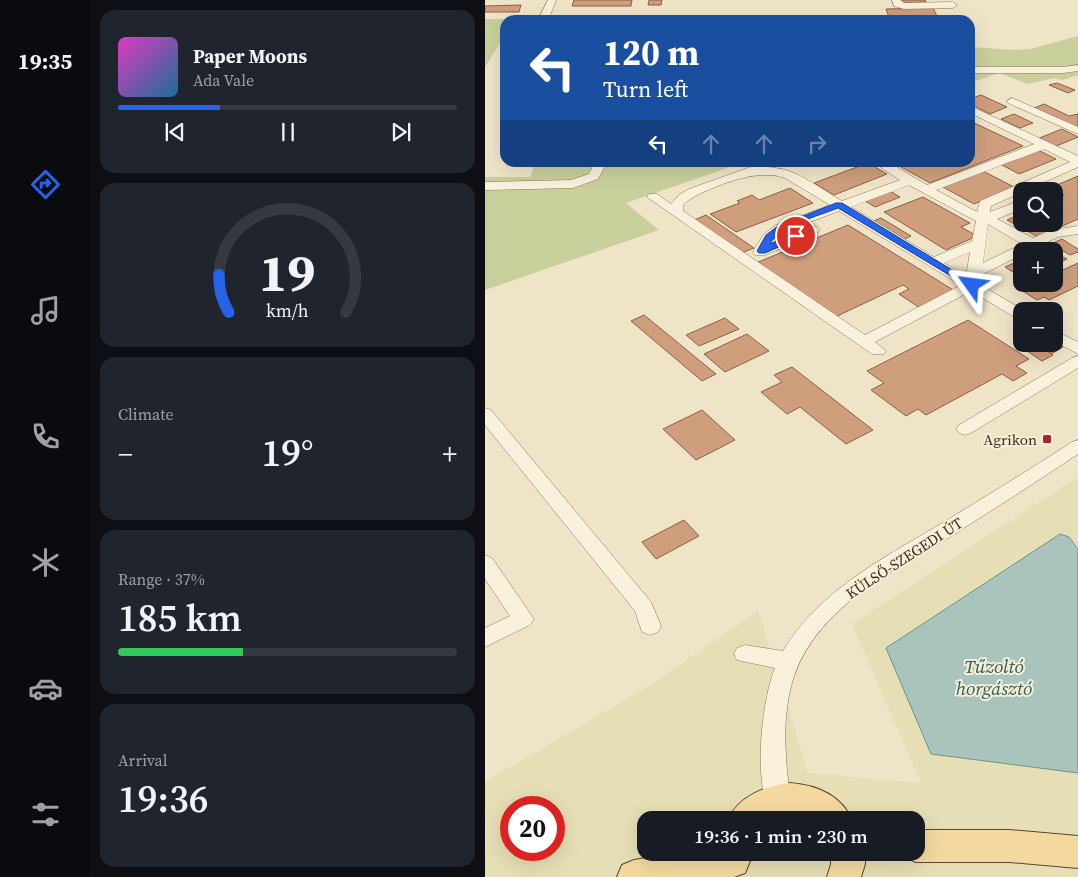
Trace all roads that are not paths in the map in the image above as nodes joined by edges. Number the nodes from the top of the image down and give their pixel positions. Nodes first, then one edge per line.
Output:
1 (551, 0) edge
2 (896, 0) edge
3 (932, 3) edge
4 (953, 5) dead end
5 (545, 15) edge
6 (1078, 68) edge
7 (975, 70) edge
8 (1012, 101) dead end
9 (975, 111) edge
10 (1053, 120) junction
11 (1078, 131) edge
12 (1019, 133) junction
13 (1043, 145) junction
14 (1078, 162) edge
15 (598, 167) edge
16 (761, 167) edge
17 (887, 167) edge
18 (745, 173) junction
19 (909, 181) junction
20 (485, 186) edge
21 (926, 190) junction
22 (653, 197) dead end
23 (839, 205) junction
24 (1013, 207) edge
25 (680, 215) junction
26 (984, 218) junction
27 (813, 229) dead end
28 (1078, 230) edge
29 (1058, 232) joint
30 (1063, 232) edge
31 (1029, 242) edge
32 (1037, 242) edge
33 (1078, 242) edge
34 (980, 243) junction
35 (762, 251) junction
36 (1013, 256) edge
37 (743, 259) junction
38 (934, 262) junction
39 (973, 279) junction
40 (1013, 309) edge
41 (1063, 341) edge
42 (863, 342) junction
43 (1078, 350) edge
44 (877, 351) dead end
45 (1078, 361) edge
46 (485, 414) edge
47 (965, 429) dead end
48 (1078, 446) edge
49 (485, 563) edge
50 (650, 626) dead end
51 (485, 638) edge
52 (745, 654) dead end
53 (789, 661) junction
54 (777, 799) junction
55 (755, 811) edge
56 (827, 811) edge
57 (925, 846) edge
58 (1078, 852) edge
59 (848, 861) edge
60 (734, 863) edge
61 (634, 877) edge
62 (844, 877) edge

1 - 5 street
2 - 3 street
3 - 4 street
6 - 7 street
8 - 10 street
9 - 12 street
10 - 11 street
10 - 12 street
12 - 13 street
13 - 14 street
13 - 21 street
14 - 26 street
15 - 20 street
16 - 18 street
17 - 19 street
18 - 23 street
18 - 25 street
19 - 21 street
19 - 23 street
21 - 26 street
22 - 25 street
23 - 35 street
23 - 38 street
24 - 26 street
25 - 37 street
26 - 31 street
26 - 34 street
27 - 35 street
28 - 30 street
29 - 32 street
29 - 33 street
34 - 38 street
34 - 39 street
35 - 37 street
36 - 39 street
37 - 42 street
38 - 39 street
39 - 40 street
39 - 42 street
41 - 43 street
42 - 44 street
45 - 47 street
46 - 50 street
48 - 53 street, KÜLSŐ-SZEGEDI ÚT
49 - 51 street
52 - 53 street
53 - 54 street, KÜLSŐ-SZEGEDI ÚT
54 - 55 main road
54 - 56 main road
57 - 58 main road
59 - 62 main road
60 - 61 main road

